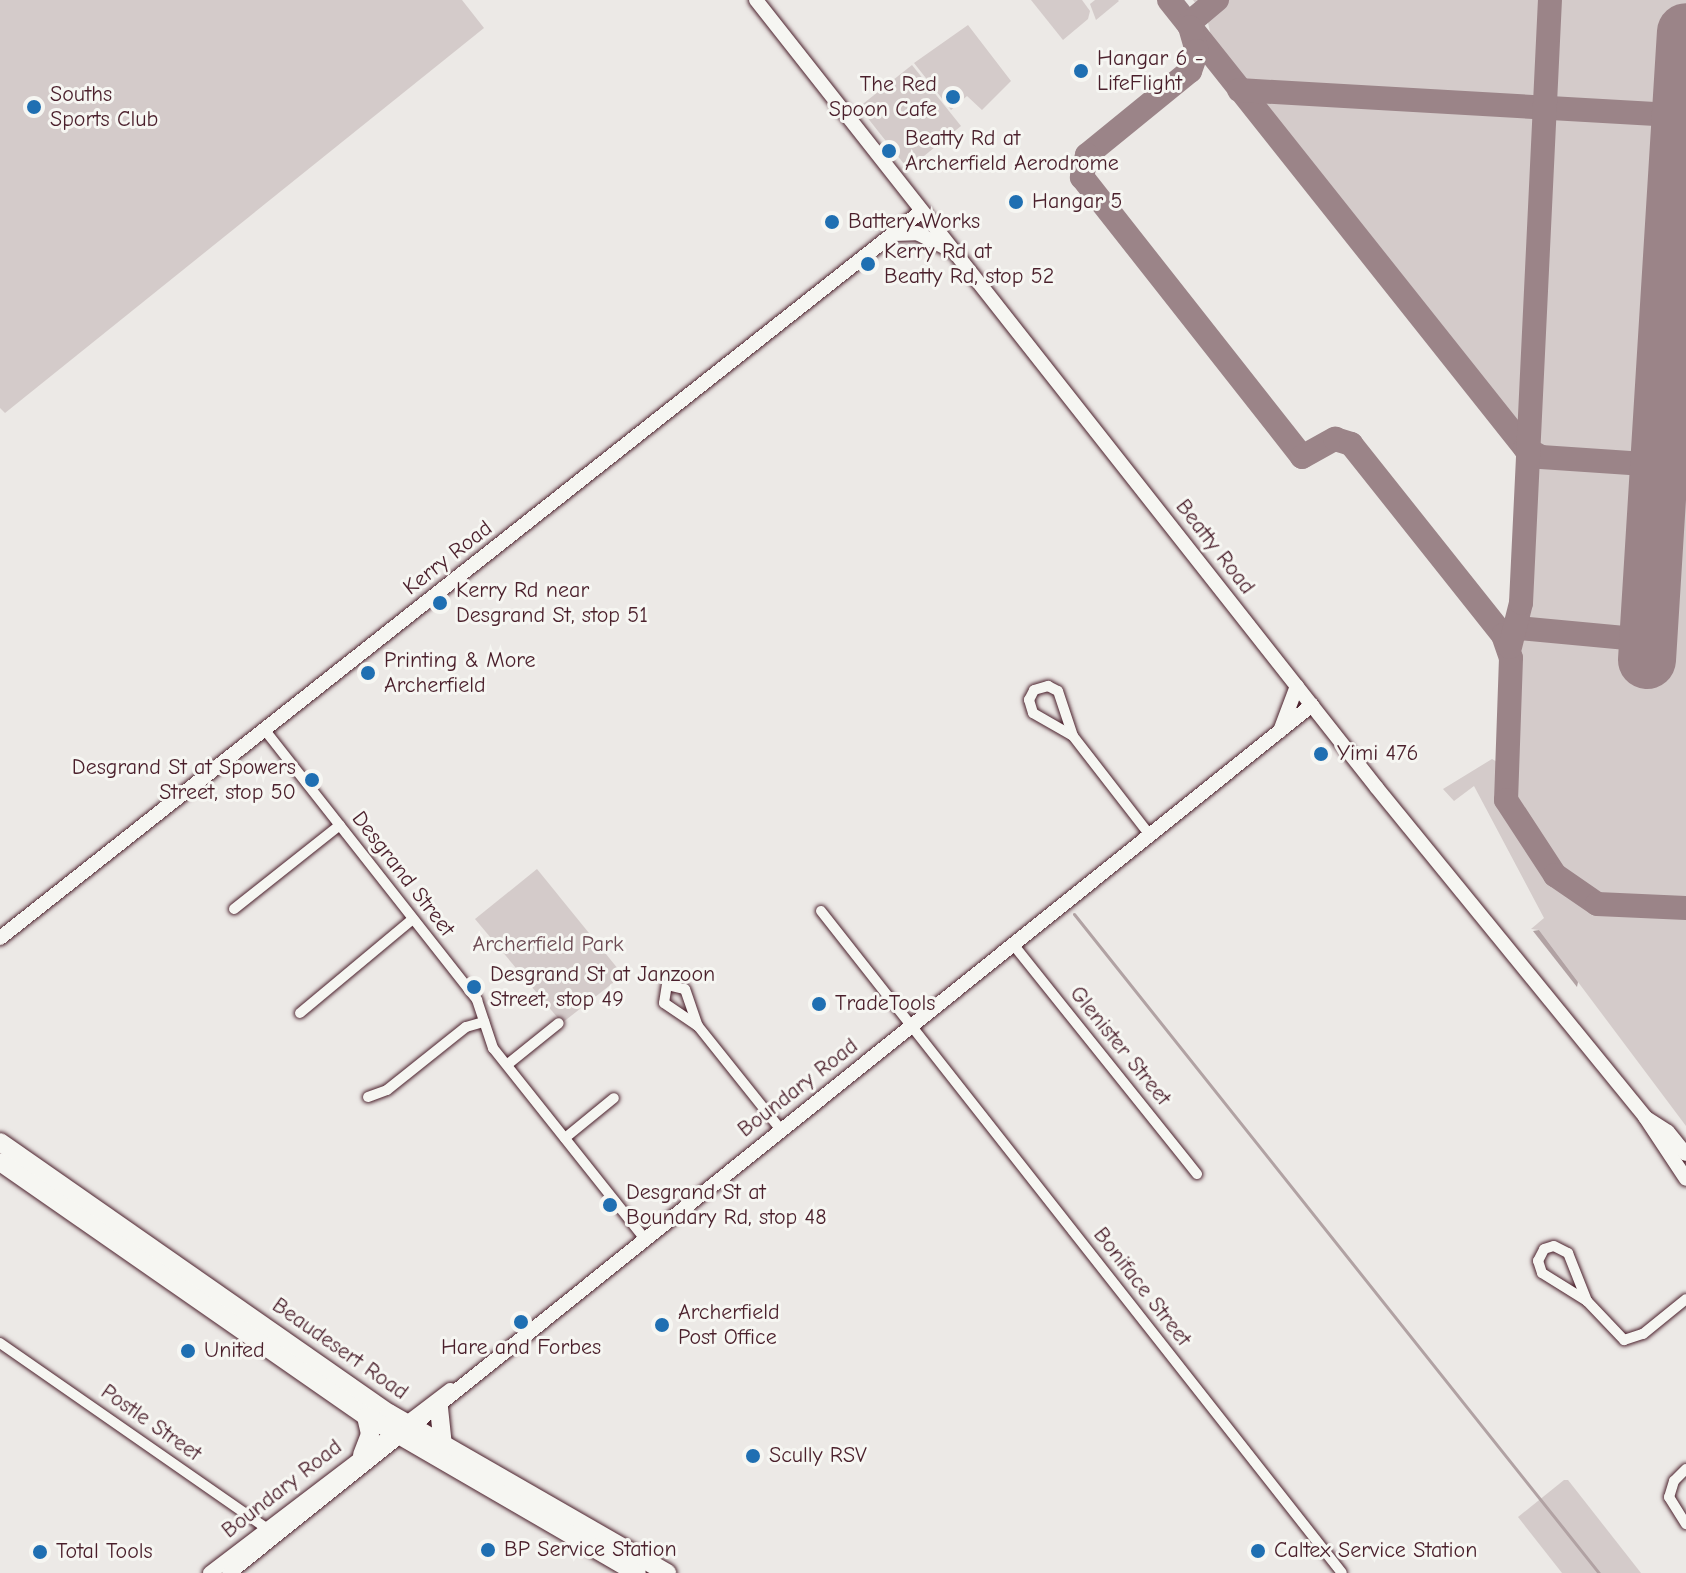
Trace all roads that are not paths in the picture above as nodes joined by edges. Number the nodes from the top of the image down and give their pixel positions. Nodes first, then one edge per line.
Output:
1 (756, 0) edge
2 (922, 211) junction
3 (893, 234) junction
4 (970, 271) junction
5 (1297, 686) junction
6 (1312, 705) junction
7 (264, 729) junction
8 (1280, 731) junction
9 (1073, 736) junction
10 (340, 825) junction
11 (1149, 834) junction
12 (234, 909) dead end
13 (821, 911) dead end
14 (413, 919) junction
15 (0, 938) edge
16 (1012, 943) junction
17 (300, 1013) dead end
18 (484, 1022) junction
19 (559, 1023) dead end
20 (698, 1026) dead end
21 (910, 1026) junction
22 (508, 1064) junction
23 (368, 1097) dead end
24 (614, 1098) dead end
25 (1645, 1117) junction
26 (781, 1130) junction
27 (565, 1138) junction
28 (0, 1142) edge
29 (1686, 1154) edge
30 (0, 1162) edge
31 (1197, 1174) dead end
32 (1686, 1179) edge
33 (644, 1238) junction
34 (1686, 1299) edge
35 (1587, 1301) junction
36 (0, 1343) edge
37 (461, 1385) junction
38 (439, 1408) junction
39 (366, 1416) junction
40 (402, 1430) junction
41 (443, 1445) junction
42 (362, 1455) junction
43 (1686, 1469) edge
44 (1686, 1524) edge
45 (273, 1532) junction
46 (210, 1573) edge
47 (229, 1573) edge
48 (637, 1573) edge
49 (667, 1573) edge
50 (1342, 1573) edge

1 - 2 main road, Beatty Road
2 - 3 main road, Kerry Road
2 - 4 main road, Beatty Road
3 - 4 main road
3 - 7 main road, Kerry Road
4 - 5 main road, Beatty Road
5 - 6 main road, Beatty Road
5 - 8 main road
6 - 8 main road, Boundary Road
6 - 25 main road, Beatty Road
7 - 10 street, Desgrand Street
7 - 15 main road, Kerry Road
8 - 11 main road, Boundary Road
9 - 9 street
9 - 11 street
10 - 12 street
10 - 14 street, Desgrand Street
11 - 16 main road, Boundary Road
13 - 21 street, Boniface Street
14 - 17 street
14 - 18 street, Desgrand Street
16 - 21 main road, Boundary Road
16 - 31 street, Glenister Street
18 - 22 street, Desgrand Street
18 - 23 street
19 - 22 street
20 - 26 street
21 - 26 main road, Boundary Road
21 - 50 street, Boniface Street
22 - 27 street, Desgrand Street
24 - 27 street
25 - 29 main road, Beatty Road
25 - 32 main road, Beatty Road
26 - 33 main road, Boundary Road
27 - 33 street, Desgrand Street
28 - 40 highway, Beaudesert Road
30 - 39 highway, Beaudesert Road
33 - 37 main road, Boundary Road
34 - 35 street
35 - 35 street
36 - 45 street, Postle Street
37 - 38 main road, Boundary Road
37 - 40 main road, Boundary Road
38 - 40 main road, Boundary Road
38 - 41 highway
39 - 40 highway, Beaudesert Road
39 - 42 highway
40 - 41 highway, Beaudesert Road
40 - 42 main road, Boundary Road
40 - 45 main road, Boundary Road
40 - 48 highway, Beaudesert Road
41 - 49 highway, Beaudesert Road
42 - 45 main road, Boundary Road
43 - 44 street
45 - 46 main road, Boundary Road
45 - 47 main road, Boundary Road

